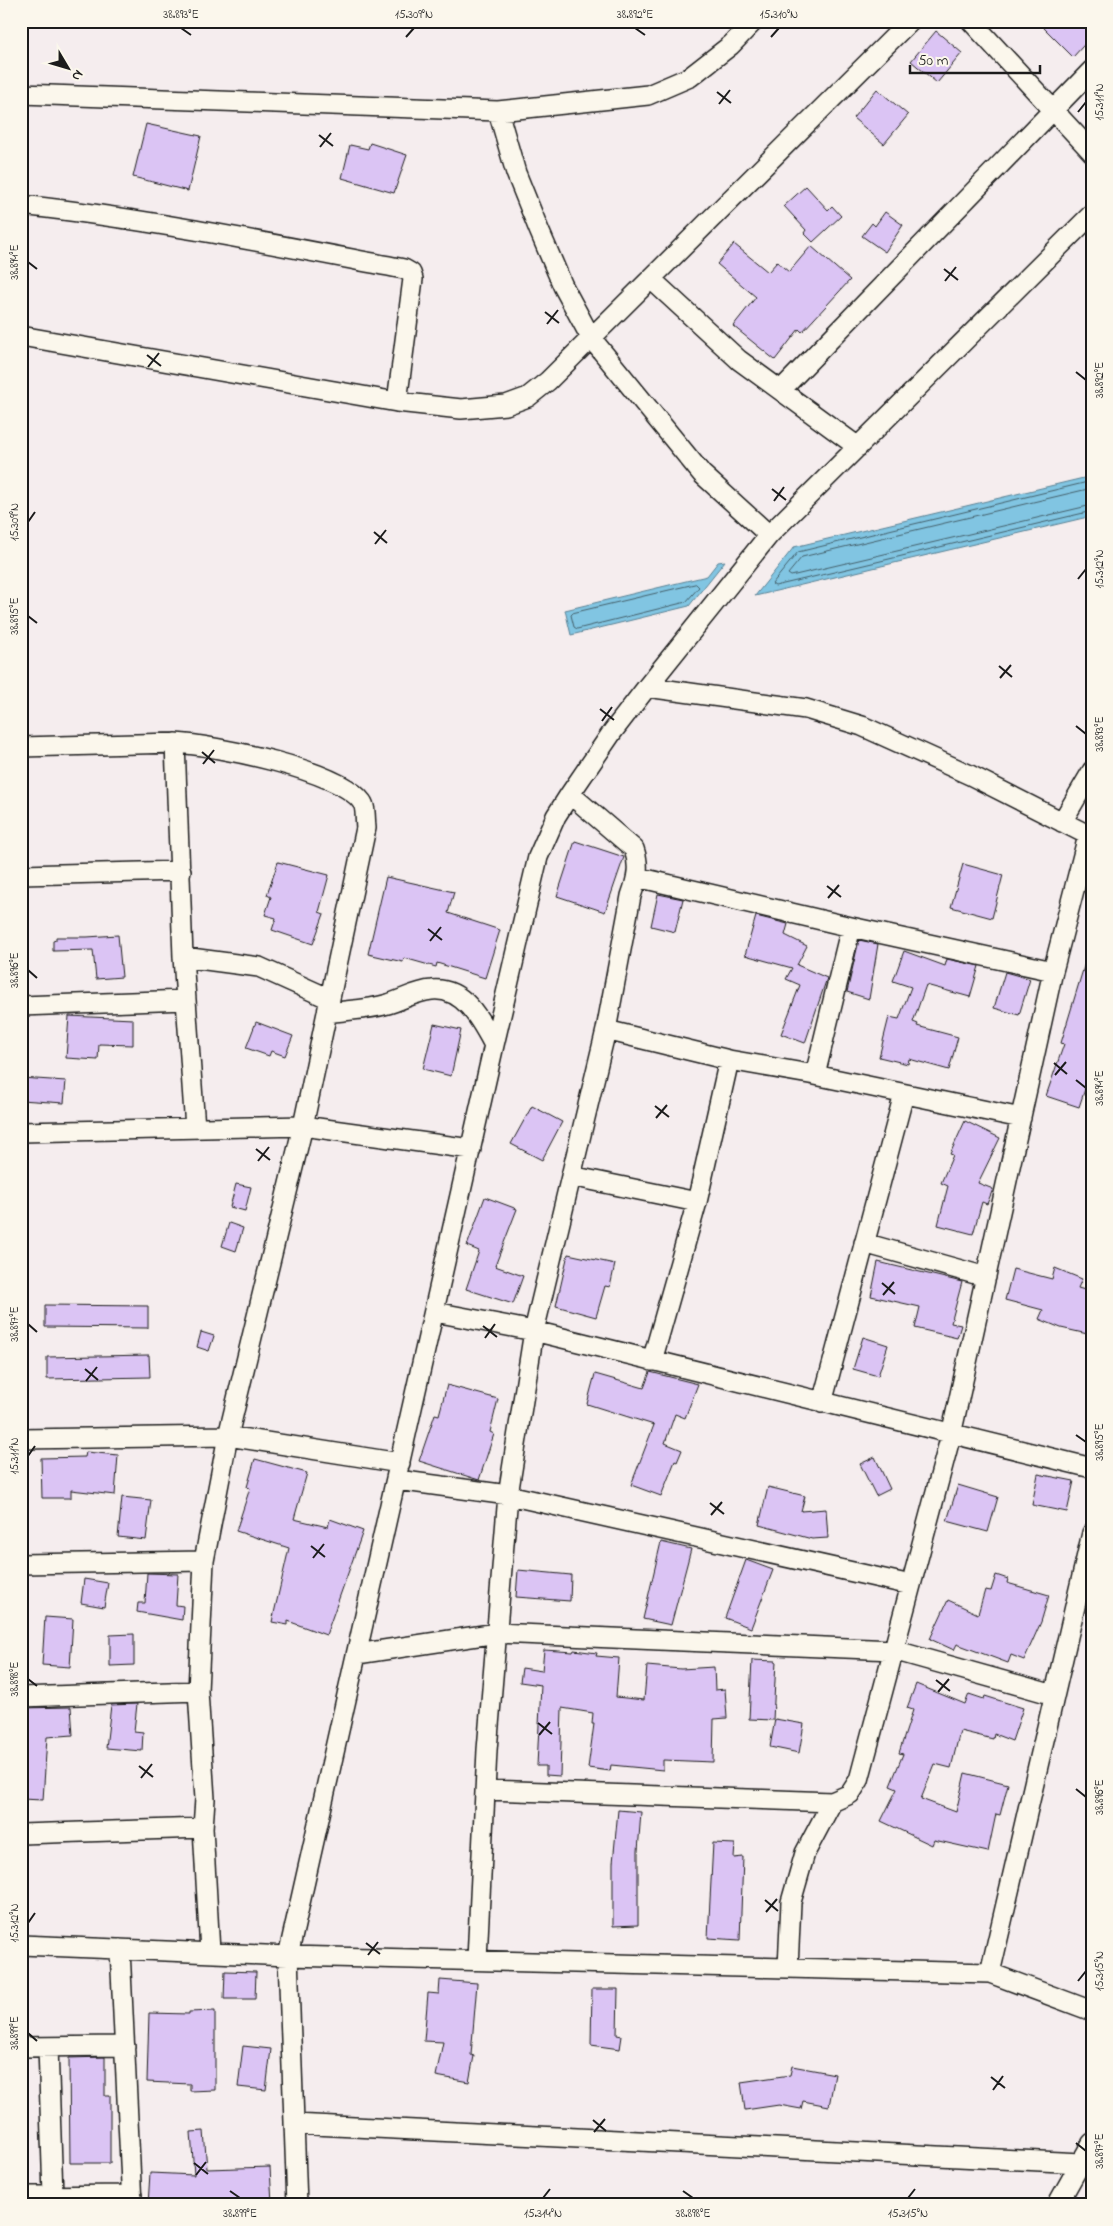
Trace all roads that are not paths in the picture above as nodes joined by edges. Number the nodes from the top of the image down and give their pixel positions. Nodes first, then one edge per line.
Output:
1 (754, 21) edge
2 (910, 21) edge
3 (970, 21) edge
4 (1092, 70) edge
5 (21, 94) edge
6 (1052, 109) junction
7 (498, 111) junction
8 (1092, 152) edge
9 (21, 205) edge
10 (1092, 214) edge
11 (651, 279) junction
12 (21, 336) edge
13 (591, 338) junction
14 (781, 390) junction
15 (397, 402) junction
16 (858, 446) junction
17 (769, 535) junction
18 (647, 688) junction
19 (175, 743) junction
20 (21, 747) edge
21 (1092, 772) edge
22 (570, 794) junction
23 (1062, 822) junction
24 (1090, 836) edge
25 (181, 871) junction
26 (21, 875) edge
27 (637, 877) junction
28 (851, 927) junction
29 (183, 957) junction
30 (1054, 971) junction
31 (186, 1000) junction
32 (21, 1006) edge
33 (328, 1006) junction
34 (606, 1030) junction
35 (494, 1045) junction
36 (729, 1060) junction
37 (815, 1075) junction
38 (904, 1094) junction
39 (1021, 1118) junction
40 (303, 1126) junction
41 (195, 1128) junction
42 (21, 1132) edge
43 (471, 1149) junction
44 (571, 1176) junction
45 (697, 1202) junction
46 (864, 1243) junction
47 (986, 1277) junction
48 (435, 1312) junction
49 (534, 1331) junction
50 (652, 1361) junction
51 (822, 1403) junction
52 (951, 1435) junction
53 (228, 1436) junction
54 (21, 1439) edge
55 (1092, 1468) edge
56 (398, 1472) junction
57 (508, 1496) junction
58 (1092, 1534) edge
59 (204, 1561) junction
60 (21, 1564) edge
61 (911, 1585) junction
62 (497, 1633) junction
63 (893, 1650) junction
64 (357, 1654) junction
65 (198, 1691) junction
66 (1054, 1695) junction
67 (21, 1697) edge
68 (487, 1790) junction
69 (832, 1802) junction
70 (203, 1828) junction
71 (21, 1834) edge
72 (21, 1945) edge
73 (120, 1949) junction
74 (210, 1952) junction
75 (288, 1956) junction
76 (477, 1960) junction
77 (788, 1968) junction
78 (990, 1973) junction
79 (1092, 2011) edge
80 (125, 2046) junction
81 (21, 2047) edge
82 (48, 2047) junction
83 (294, 2124) junction
84 (1092, 2143) edge
85 (1081, 2163) junction
86 (21, 2196) edge
87 (52, 2196) junction
88 (132, 2200) edge
89 (1064, 2202) edge
90 (296, 2205) edge

1 - 7 street
2 - 11 street
3 - 6 street
4 - 6 street
5 - 7 street
6 - 8 street
6 - 14 street
7 - 13 street
9 - 15 street
10 - 16 street
11 - 13 street
11 - 14 street
12 - 15 street
13 - 15 street
13 - 17 street
14 - 16 street
16 - 17 street
17 - 18 street
18 - 22 street
18 - 23 street
19 - 20 street
19 - 25 street
19 - 33 street
21 - 23 street
22 - 27 street
22 - 35 street
23 - 24 street
24 - 30 street
25 - 26 street
25 - 29 street
27 - 28 street
27 - 34 street
28 - 30 street
28 - 37 street
29 - 31 street
29 - 33 street
30 - 39 street
31 - 32 street
31 - 41 street
33 - 35 street
33 - 40 street
34 - 36 street
34 - 44 street
35 - 43 street
36 - 37 street
36 - 45 street
37 - 38 street
38 - 39 street
38 - 46 street
39 - 47 street
40 - 41 street
40 - 43 street
40 - 53 street
41 - 42 street
43 - 48 street
44 - 45 street
44 - 49 street
45 - 50 street
46 - 47 street
46 - 51 street
47 - 52 street
48 - 49 street
48 - 56 street
49 - 50 street
49 - 57 street
50 - 51 street
51 - 52 street
52 - 55 street
52 - 61 street
53 - 54 street
53 - 56 street
53 - 59 street
56 - 57 street
56 - 64 street
57 - 61 street
57 - 62 street
58 - 66 street
59 - 60 street
59 - 65 street
61 - 63 street
62 - 63 street
62 - 64 street
62 - 68 street
63 - 66 street
63 - 69 street
64 - 75 street
65 - 67 street
65 - 70 street
66 - 78 street
68 - 69 street
68 - 76 street
69 - 77 street
70 - 71 street
70 - 74 street
72 - 73 street
73 - 74 street
73 - 80 street
74 - 75 street
75 - 76 street
75 - 83 street
76 - 77 street
77 - 78 street
78 - 79 street
80 - 82 street
80 - 88 street
81 - 82 street
82 - 87 street
83 - 85 street
83 - 90 street
84 - 85 street
85 - 89 street
86 - 87 street
87 - 88 street

